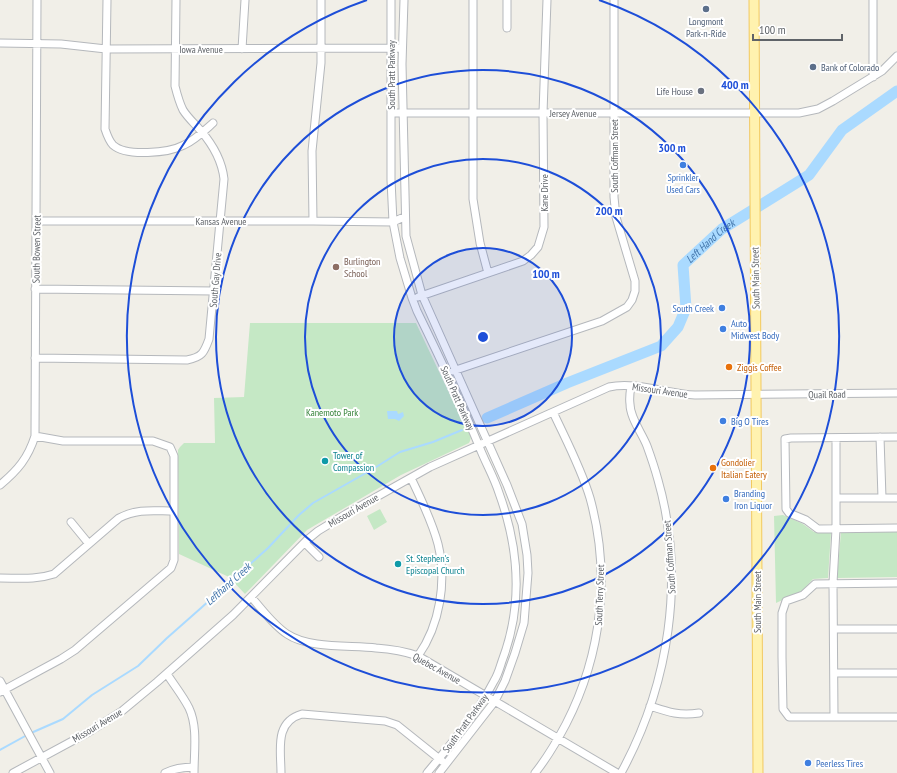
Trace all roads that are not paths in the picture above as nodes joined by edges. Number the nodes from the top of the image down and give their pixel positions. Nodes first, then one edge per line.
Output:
1 (37, 0) edge
2 (107, 0) edge
3 (176, 0) edge
4 (245, 0) edge
5 (321, 0) edge
6 (391, 0) edge
7 (404, 0) edge
8 (473, 0) edge
9 (507, 0) edge
10 (547, 0) edge
11 (614, 0) edge
12 (754, 0) edge
13 (873, 0) edge
14 (507, 28) dead end
15 (0, 43) edge
16 (37, 43) junction
17 (321, 48) junction
18 (391, 48) junction
19 (402, 48) junction
20 (106, 49) junction
21 (174, 49) junction
22 (242, 49) junction
23 (897, 56) edge
24 (873, 77) junction
25 (391, 113) junction
26 (403, 113) junction
27 (473, 113) junction
28 (543, 113) junction
29 (614, 113) junction
30 (754, 113) junction
31 (213, 123) dead end
32 (202, 132) junction
33 (404, 217) junction
34 (36, 221) junction
35 (220, 221) junction
36 (313, 221) junction
37 (393, 222) junction
38 (488, 273) junction
39 (35, 289) junction
40 (214, 291) junction
41 (422, 296) junction
42 (412, 298) junction
43 (35, 358) junction
44 (456, 370) junction
45 (447, 373) junction
46 (631, 386) junction
47 (897, 393) edge
48 (756, 395) junction
49 (553, 412) junction
50 (35, 436) junction
51 (880, 437) junction
52 (897, 437) edge
53 (836, 438) junction
54 (487, 442) junction
55 (479, 446) junction
56 (411, 478) junction
57 (2, 480) edge
58 (836, 498) junction
59 (882, 498) junction
60 (897, 498) edge
61 (174, 510) junction
62 (71, 522) dead end
63 (836, 528) junction
64 (897, 528) edge
65 (305, 543) junction
66 (90, 544) junction
67 (319, 557) dead end
68 (0, 578) edge
69 (833, 583) junction
70 (897, 583) edge
71 (251, 597) junction
72 (897, 628) edge
73 (834, 629) junction
74 (418, 656) junction
75 (834, 673) junction
76 (897, 673) edge
77 (166, 674) junction
78 (0, 681) edge
79 (2, 691) edge
80 (486, 696) junction
81 (495, 701) junction
82 (650, 706) junction
83 (699, 713) dead end
84 (897, 716) edge
85 (834, 717) junction
86 (558, 738) junction
87 (40, 757) junction
88 (438, 759) junction
89 (447, 764) junction
90 (194, 770) edge
91 (13, 773) edge
92 (50, 773) edge
93 (165, 773) edge
94 (281, 773) edge
95 (426, 773) edge
96 (439, 773) edge
97 (535, 773) edge
98 (617, 773) edge
99 (621, 773) edge
100 (758, 773) edge

1 - 16 street, South Bowen Street
2 - 20 street
3 - 21 street, South Gay Drive
4 - 22 street
5 - 17 street
6 - 18 street, South Pratt Parkway
7 - 19 street, South Pratt Parkway
8 - 27 street
9 - 14 street
10 - 28 street, Kane Drive
11 - 29 street, South Coffman Street
12 - 30 main road, South Main Street
13 - 24 street
15 - 16 street, Iowa Avenue
16 - 20 street, Iowa Avenue
16 - 34 street, South Bowen Street
17 - 18 street, Iowa Avenue
17 - 22 street, Iowa Avenue
17 - 36 street
18 - 19 street, Iowa Avenue
18 - 25 street, South Pratt Parkway
19 - 26 street, South Pratt Parkway
20 - 21 street, Iowa Avenue
20 - 32 street
21 - 22 street, Iowa Avenue
21 - 32 street, South Gay Drive
23 - 24 street, Jersey Avenue
24 - 30 street, Jersey Avenue
25 - 26 street, Jersey Avenue
25 - 37 street, South Pratt Parkway
26 - 27 street, Jersey Avenue
26 - 33 street, South Pratt Parkway
27 - 28 street, Jersey Avenue
27 - 38 street
28 - 29 street, Jersey Avenue
28 - 38 street, Kane Drive
29 - 30 street, Jersey Avenue
29 - 44 street, South Coffman Street
30 - 48 main road, South Main Street
31 - 32 street
32 - 35 street, South Gay Drive
33 - 37 street, Kansas Avenue
33 - 41 street, South Pratt Parkway
34 - 35 street, Kansas Avenue
34 - 39 street, South Bowen Street
35 - 36 street, Kansas Avenue
35 - 40 street, South Gay Drive
36 - 37 street, Kansas Avenue
37 - 42 street, South Pratt Parkway
38 - 41 street, Kane Drive
39 - 40 street
39 - 43 street, South Bowen Street
40 - 43 street, South Gay Drive
41 - 42 street, Kane Drive
41 - 44 street, South Pratt Parkway
42 - 45 street, South Pratt Parkway
43 - 50 street, South Bowen Street
44 - 45 street, South Coffman Street
44 - 54 street, South Pratt Parkway
45 - 55 street, South Pratt Parkway
46 - 48 street, Missouri Avenue
46 - 49 street, Missouri Avenue
46 - 82 street, South Coffman Street
47 - 48 street, Quail Road
48 - 100 main road, South Main Street
49 - 54 street, Missouri Avenue
49 - 86 street, South Terry Street
50 - 57 street, South Bowen Street
50 - 61 street
51 - 52 street
51 - 53 street
51 - 59 street
53 - 58 street
53 - 63 street
54 - 55 street, Missouri Avenue
54 - 81 street, South Pratt Parkway
55 - 56 street, Missouri Avenue
55 - 80 street, South Pratt Parkway
56 - 65 street, Missouri Avenue
56 - 74 street
58 - 59 street
58 - 63 street
59 - 60 street
61 - 66 street
61 - 79 street
62 - 66 street
63 - 64 street
63 - 69 street
65 - 67 street
65 - 71 street, Missouri Avenue
66 - 68 street
69 - 70 street
69 - 73 street
69 - 85 street
71 - 74 street, Quebec Avenue
71 - 77 street, Missouri Avenue
72 - 73 street
73 - 75 street
74 - 80 street, Quebec Avenue
75 - 76 street
75 - 85 street
77 - 87 street, Missouri Avenue
77 - 90 street
78 - 79 street
79 - 87 street
80 - 81 street, Quebec Avenue
80 - 88 street, South Pratt Parkway
81 - 86 street, Quebec Avenue
81 - 89 street, South Pratt Parkway
82 - 83 street
82 - 99 street, South Coffman Street
84 - 85 street
86 - 97 street, South Terry Street
86 - 98 street, Quebec Avenue
87 - 91 street, Missouri Avenue
87 - 92 street
88 - 89 street
88 - 94 street
88 - 95 street, South Pratt Parkway
89 - 96 street, South Pratt Parkway
90 - 93 street

